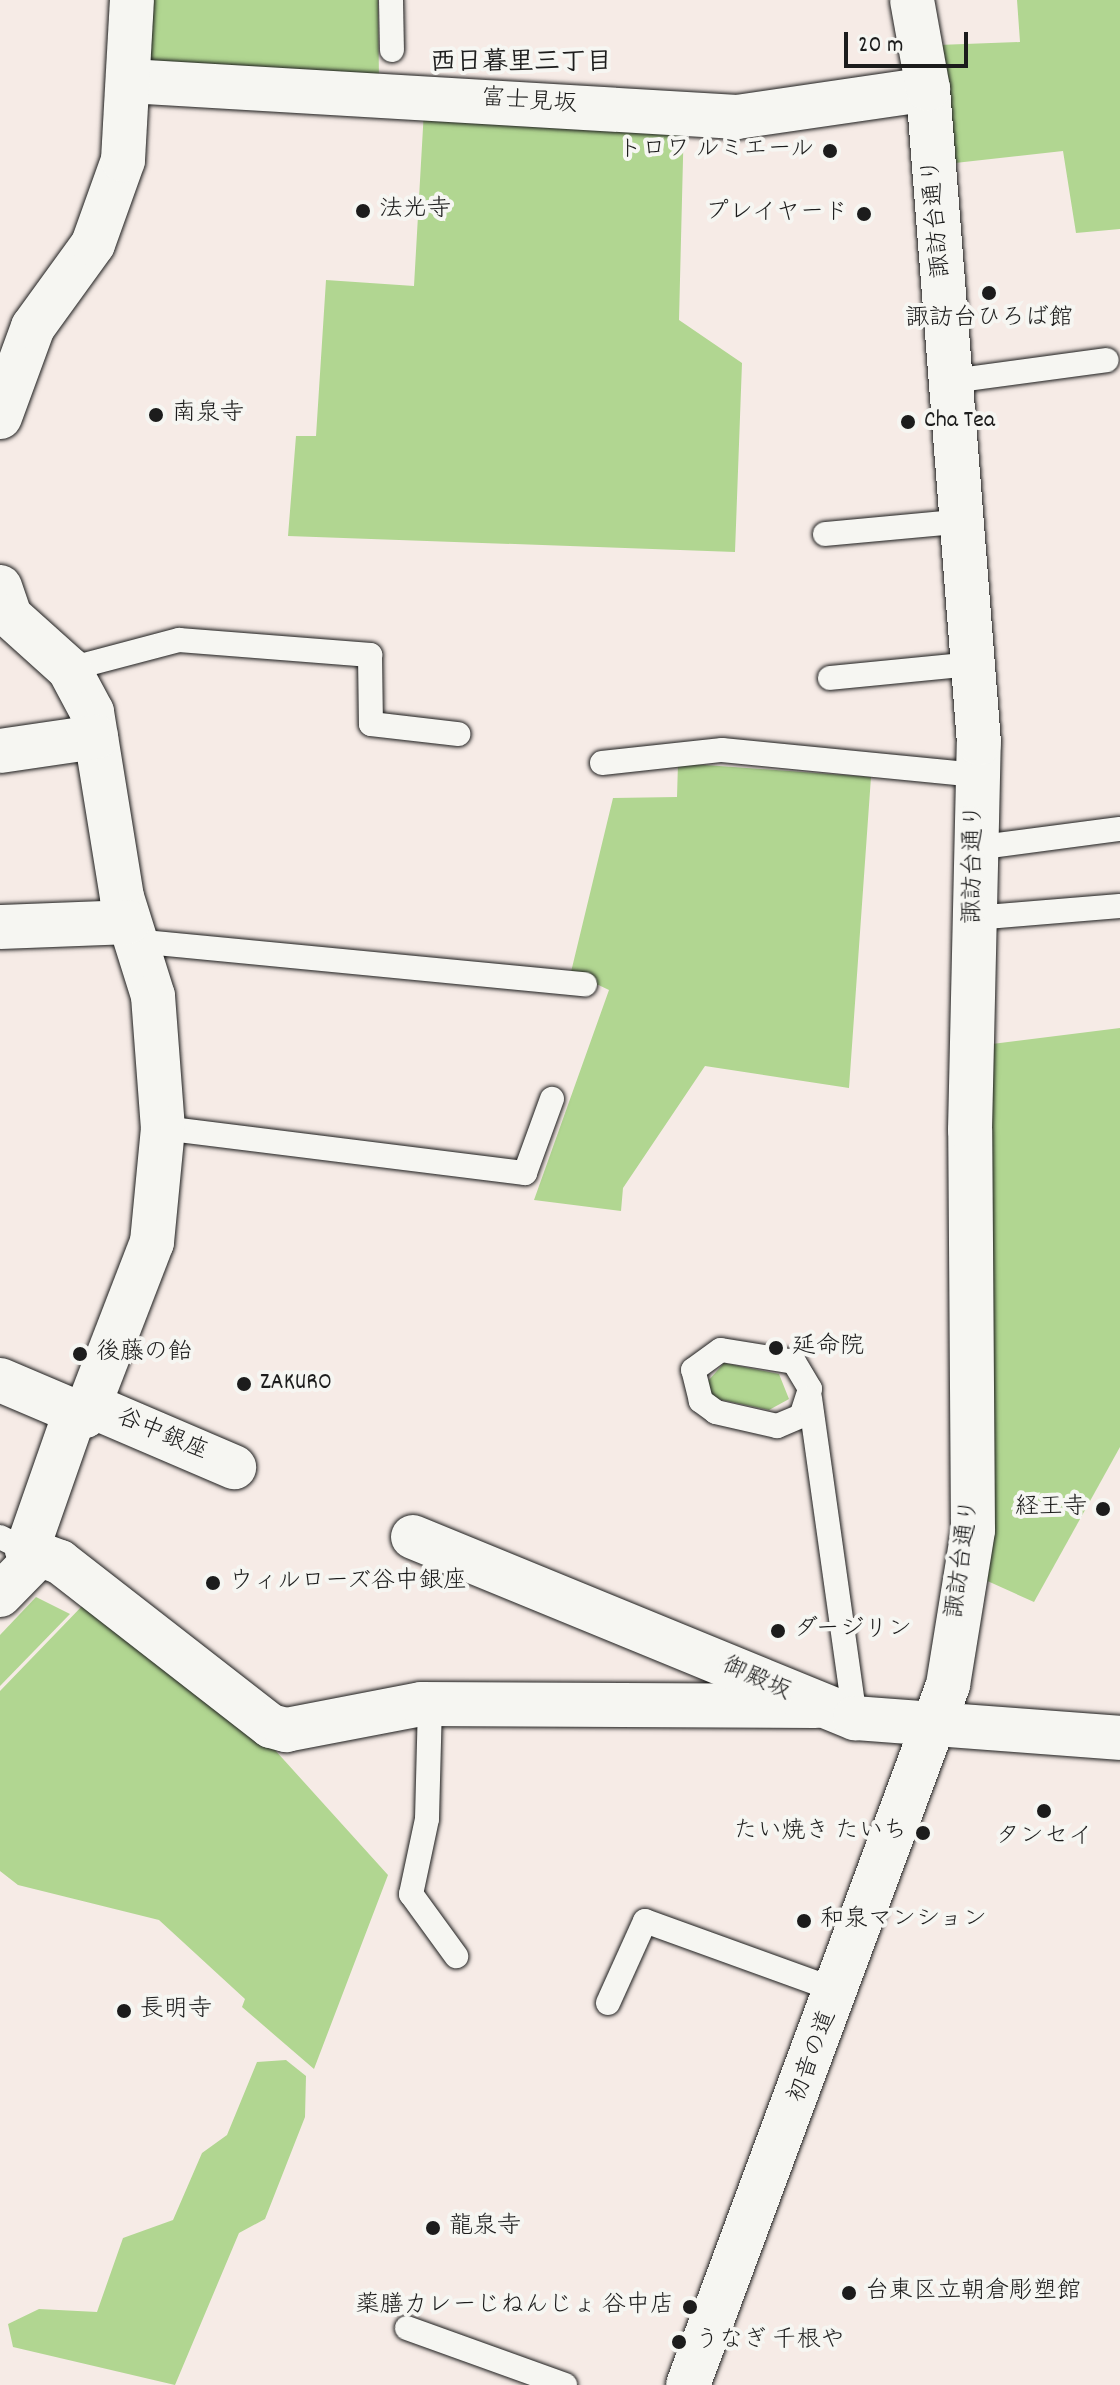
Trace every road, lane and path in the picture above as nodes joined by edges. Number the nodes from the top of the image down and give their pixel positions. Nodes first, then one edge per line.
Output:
1 (132, 0) edge
2 (391, 0) edge
3 (912, 0) edge
4 (392, 50) dead end
5 (129, 81) junction
6 (928, 89) junction
7 (1107, 360) dead end
8 (952, 381) junction
9 (0, 417) edge
10 (964, 521) junction
11 (825, 534) dead end
12 (3, 607) edge
13 (974, 664) junction
14 (69, 669) junction
15 (830, 678) dead end
16 (458, 734) dead end
17 (96, 737) junction
18 (0, 751) edge
19 (602, 763) dead end
20 (977, 775) junction
21 (1120, 829) edge
22 (975, 848) junction
23 (1120, 906) edge
24 (974, 918) junction
25 (0, 927) edge
26 (132, 932) junction
27 (585, 984) dead end
28 (552, 1099) dead end
29 (163, 1128) junction
30 (0, 1380) edge
31 (810, 1398) junction
32 (83, 1411) junction
33 (234, 1467) dead end
34 (413, 1537) dead end
35 (22, 1547) edge
36 (0, 1595) edge
37 (430, 1704) junction
38 (835, 1712) junction
39 (933, 1727) junction
40 (1120, 1738) edge
41 (456, 1956) dead end
42 (838, 1991) junction
43 (608, 2003) dead end
44 (407, 2328) dead end
45 (565, 2385) edge
46 (688, 2385) edge

1 - 5 street
2 - 4 lane
3 - 6 street, 諏訪台通り
5 - 6 street, 富士見坂
5 - 9 street
6 - 8 street, 諏訪台通り
7 - 8 lane
8 - 10 street, 諏訪台通り
10 - 11 lane
10 - 13 street, 諏訪台通り
12 - 14 street
13 - 15 lane
13 - 20 street, 諏訪台通り
14 - 16 lane
14 - 17 street
17 - 18 street
17 - 26 street
19 - 20 lane
20 - 22 street, 諏訪台通り
21 - 22 lane
22 - 24 street, 諏訪台通り
23 - 24 lane
24 - 39 street, 諏訪台通り
25 - 26 street
26 - 27 lane
26 - 29 street
28 - 29 lane
29 - 32 street
30 - 32 street, 谷中銀座
31 - 31 lane
31 - 38 lane
32 - 33 street, 谷中銀座
32 - 35 street
34 - 38 street, 御殿坂
35 - 36 street
35 - 37 street
37 - 38 street
37 - 41 lane
38 - 39 street, 御殿坂
39 - 40 street, 御殿坂
39 - 42 street, 初音の道
42 - 43 lane
42 - 46 street, 初音の道
44 - 45 lane

